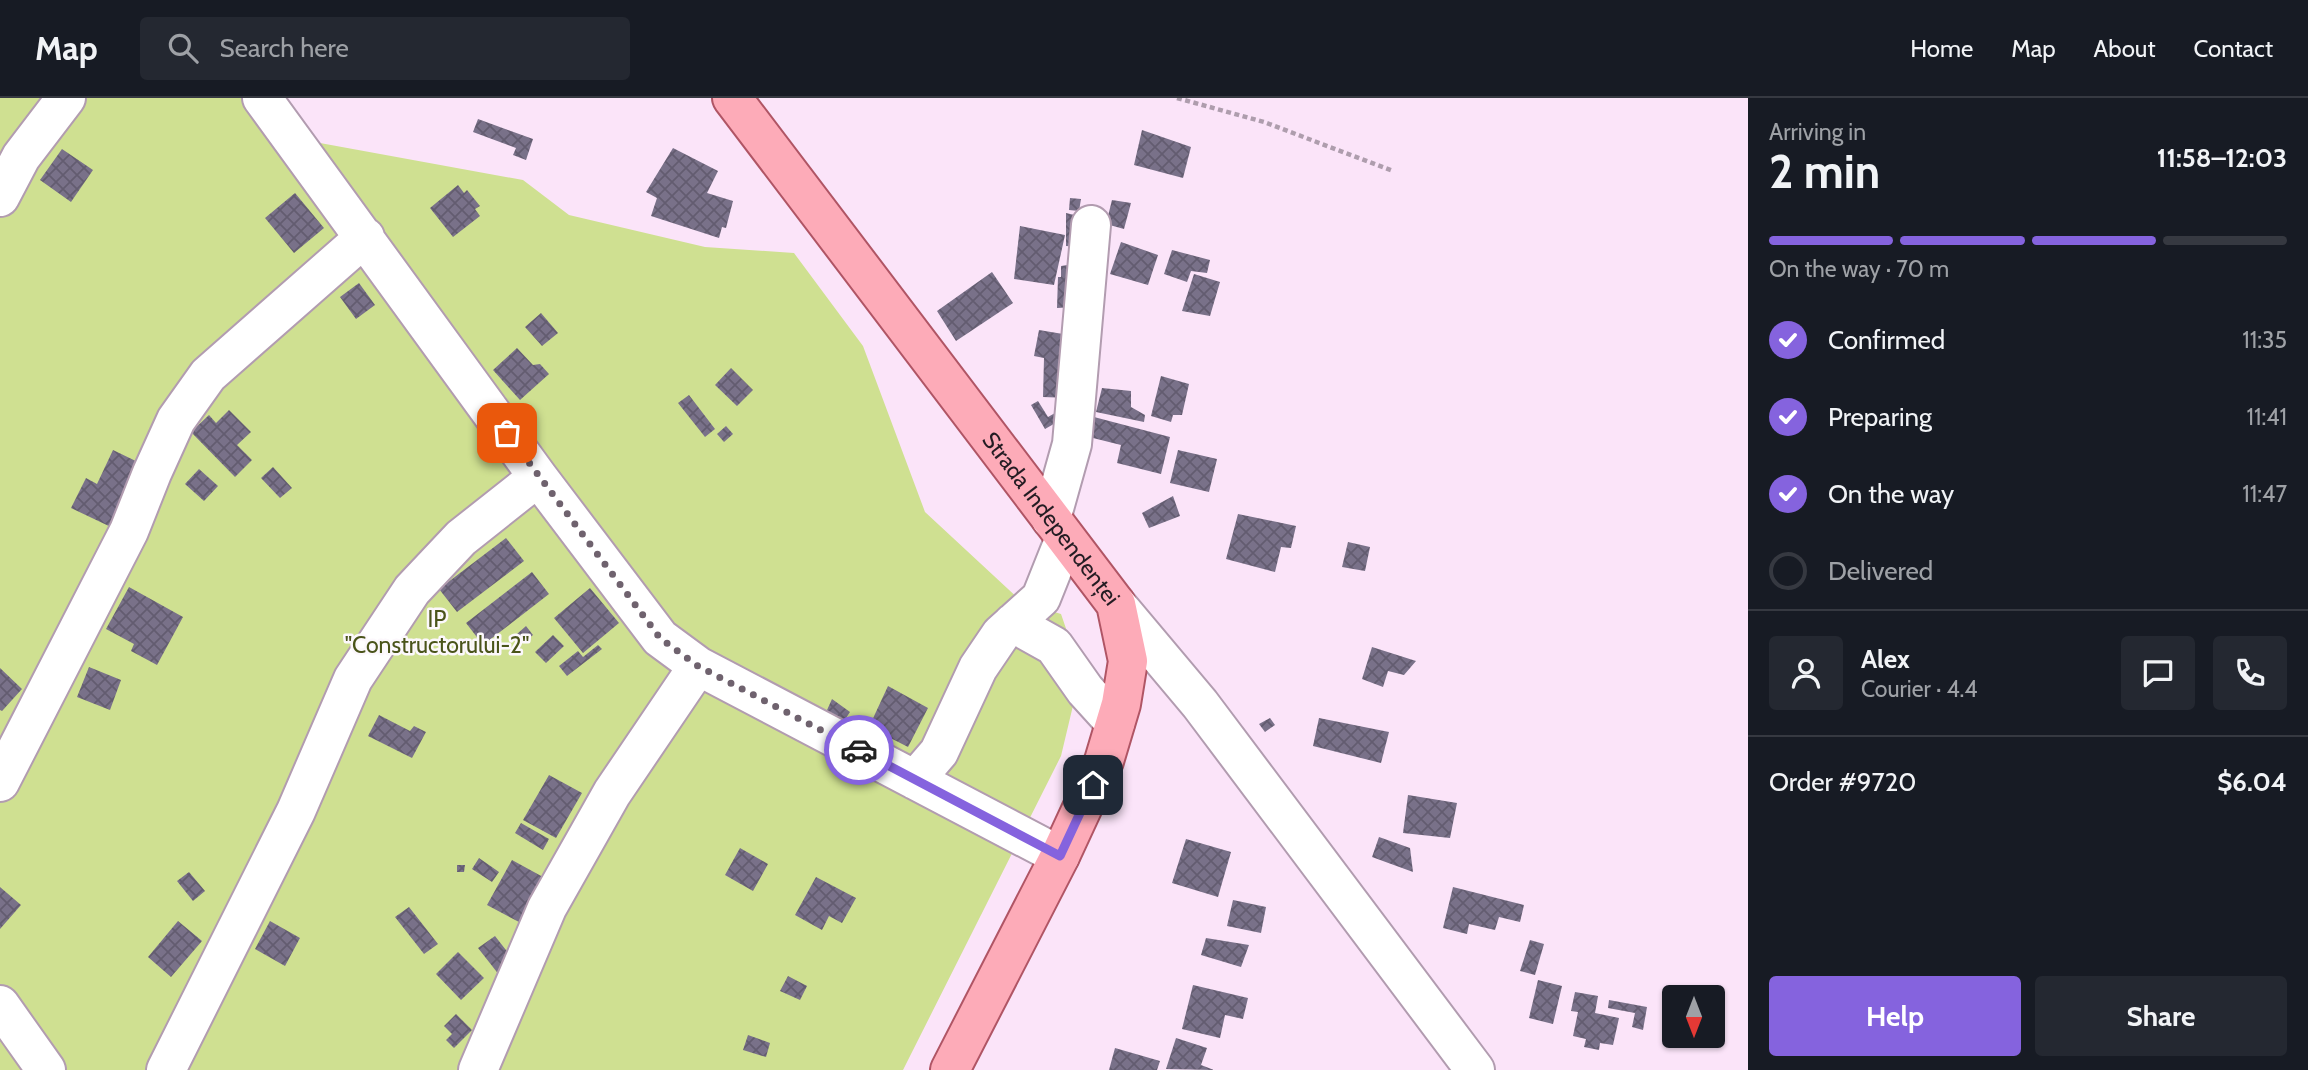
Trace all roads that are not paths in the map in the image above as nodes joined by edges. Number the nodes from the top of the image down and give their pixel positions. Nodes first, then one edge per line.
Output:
1 (66, 98) edge
2 (262, 98) edge
3 (732, 98) edge
4 (0, 197) edge
5 (1091, 225) dead end
6 (365, 237) junction
7 (538, 477) junction
8 (1058, 529) junction
9 (1116, 604) junction
10 (1013, 623) junction
11 (698, 666) junction
12 (1115, 723) junction
13 (915, 780) junction
14 (0, 782) edge
15 (1060, 856) junction
16 (0, 1005) edge
17 (46, 1070) edge
18 (166, 1070) edge
19 (478, 1070) edge
20 (950, 1070) edge
21 (1475, 1070) edge

1 - 4 street
2 - 6 street
3 - 8 main road, Strada Independenței
5 - 8 street
6 - 7 street
6 - 14 street
7 - 11 street
7 - 18 street
8 - 9 main road, Strada Independenței
8 - 10 street
9 - 12 main road, Strada Independenței
9 - 21 street
10 - 12 street
10 - 13 street
11 - 13 street
11 - 19 street
12 - 15 main road, Strada Independenței
13 - 15 street
15 - 20 main road, Strada Independenței
16 - 17 street

